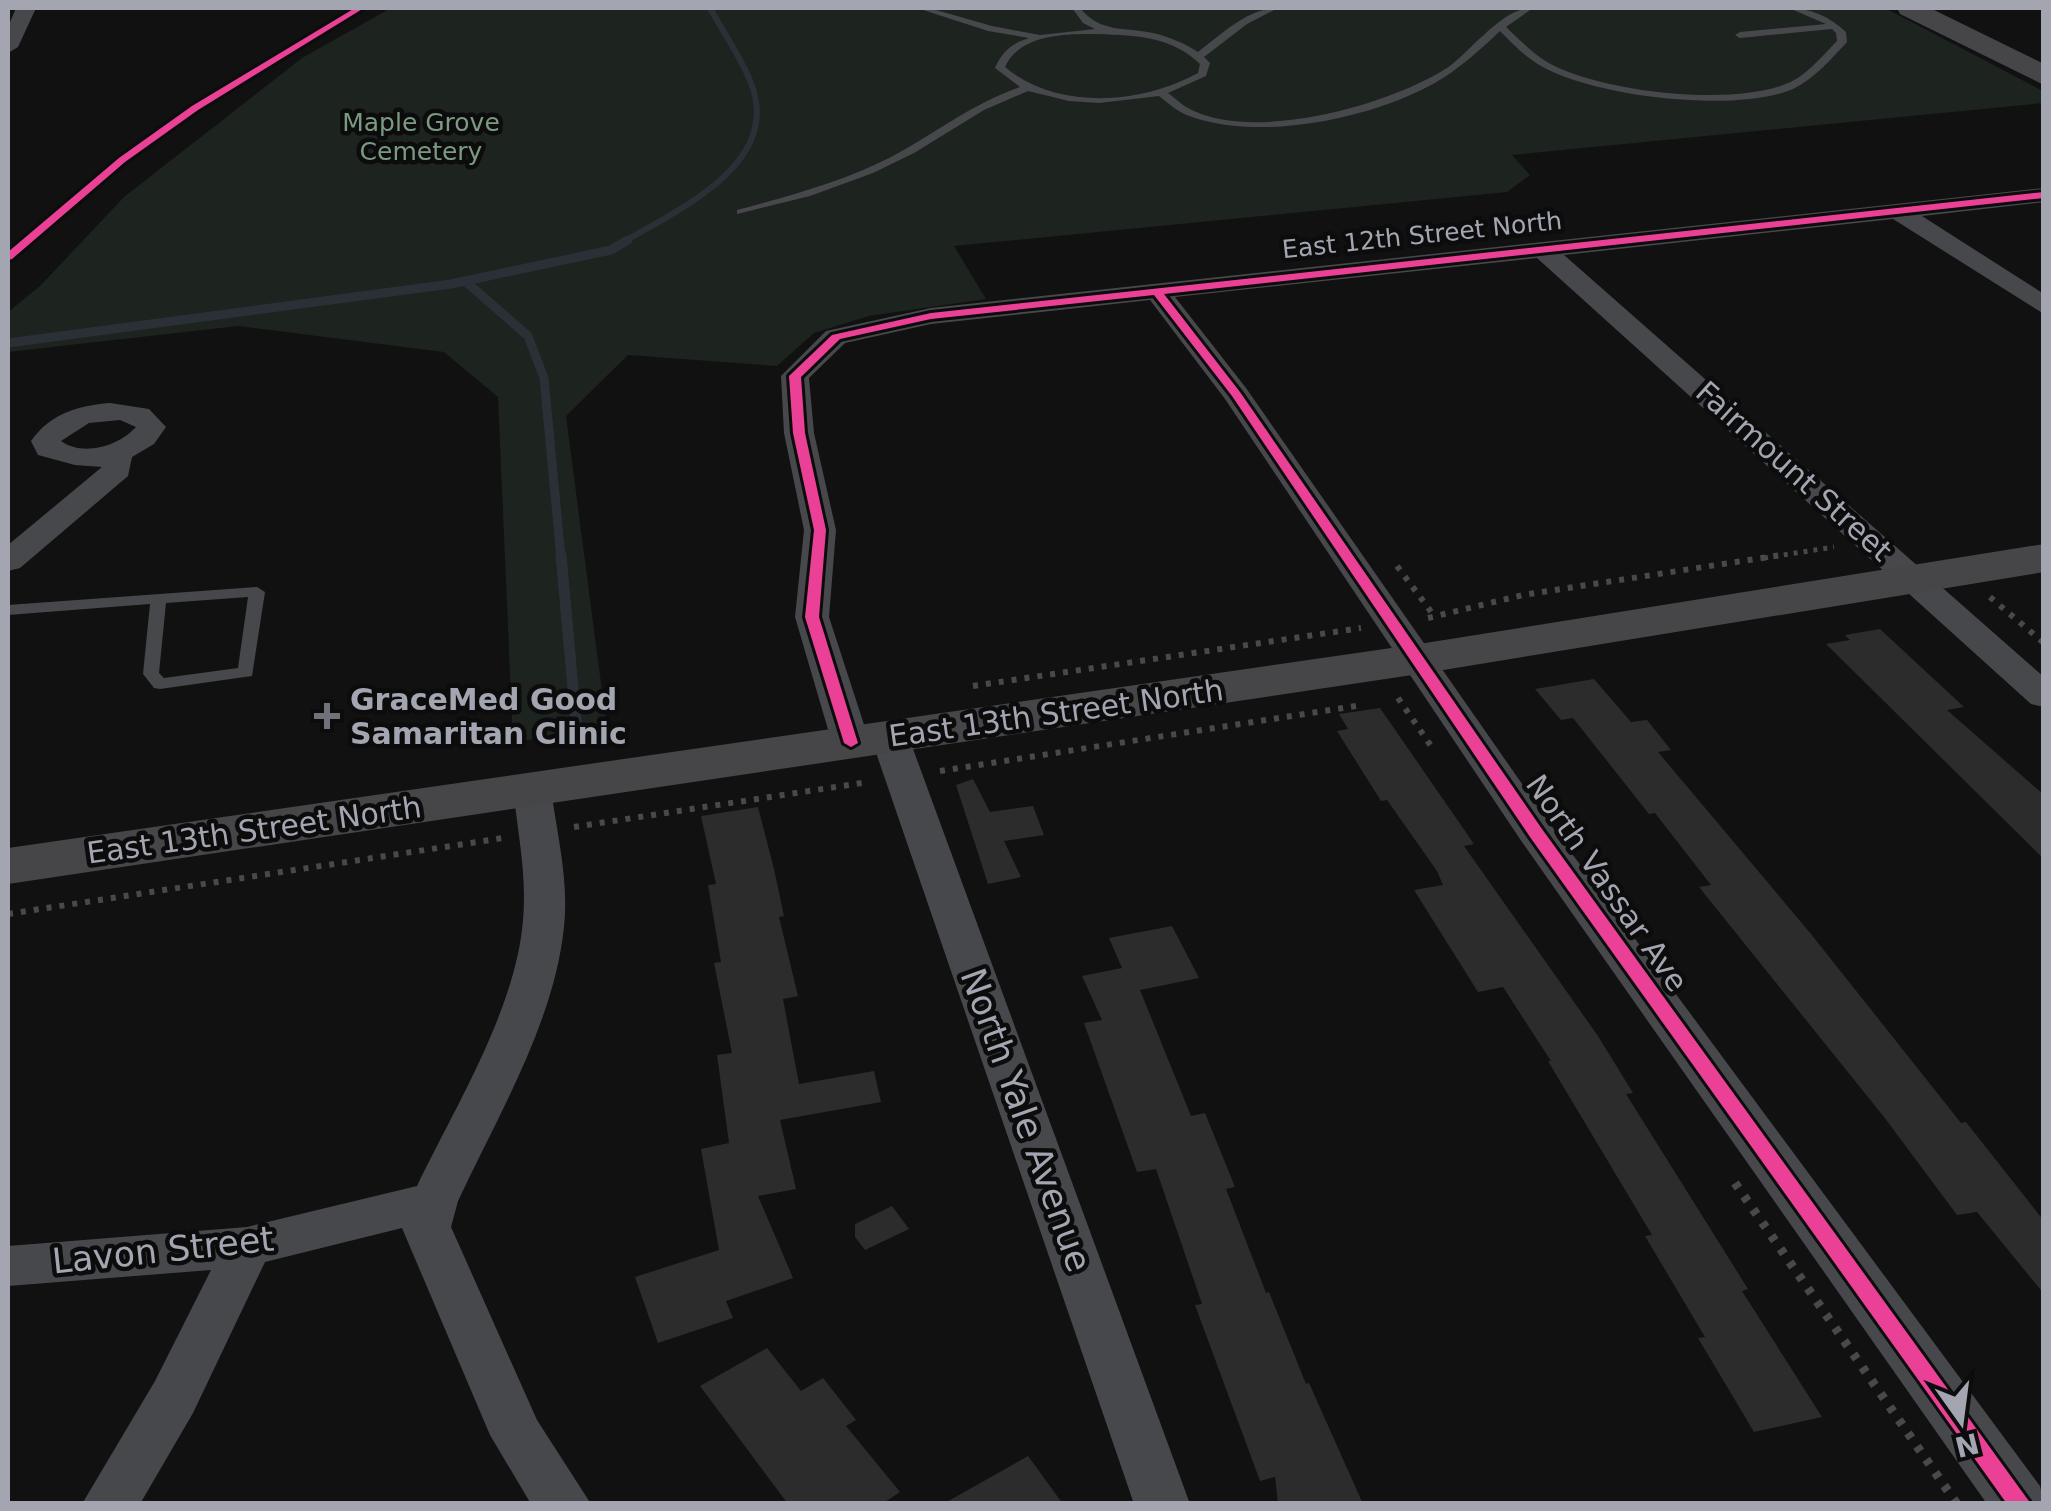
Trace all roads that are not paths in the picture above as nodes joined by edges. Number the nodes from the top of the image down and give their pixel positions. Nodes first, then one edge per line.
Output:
1 (26, 8) edge
2 (921, 8) edge
3 (1274, 8) edge
4 (1528, 8) edge
5 (1793, 8) edge
6 (1910, 8) edge
7 (1078, 10) edge
8 (1500, 26) junction
9 (1834, 26) junction
10 (1108, 32) junction
11 (1067, 34) junction
12 (1740, 34) dead end
13 (1044, 38) junction
14 (8, 47) edge
15 (1199, 56) junction
16 (2044, 76) edge
17 (1027, 88) junction
18 (1163, 94) junction
19 (2044, 194) edge
20 (1898, 211) junction
21 (740, 212) dead end
22 (1541, 248) junction
23 (1156, 290) junction
24 (2044, 306) edge
25 (815, 357) joint
26 (117, 452) dead end
27 (2044, 558) edge
28 (8, 562) edge
29 (1914, 577) junction
30 (158, 600) junction
31 (8, 610) edge
32 (1407, 641) junction
33 (2044, 696) edge
34 (871, 740) junction
35 (532, 790) junction
36 (8, 866) edge
37 (434, 1201) junction
38 (247, 1248) junction
39 (85, 1260) junction
40 (8, 1266) edge
41 (8, 1289) edge
42 (110, 1504) edge
43 (563, 1504) edge
44 (1162, 1504) edge
45 (2020, 1504) edge

1 - 14 street
2 - 13 lane
3 - 15 lane
4 - 8 lane
5 - 9 lane
6 - 16 main road
7 - 10 lane
7 - 11 lane
8 - 9 lane
8 - 18 lane
9 - 12 lane
10 - 11 lane
10 - 15 lane
11 - 13 lane
13 - 17 lane
15 - 18 lane
17 - 18 lane
17 - 21 lane
19 - 20 street, East 12th Street North
20 - 22 street, East 12th Street North
20 - 24 street
22 - 23 street, East 12th Street North
22 - 29 street, Fairmount Street
23 - 25 street, East 12th Street North
23 - 32 street, North Vassar Ave
25 - 34 street, North Yale Avenue
26 - 28 street
27 - 29 main road, East 13th Street North
29 - 32 main road, East 13th Street North
29 - 33 street, Fairmount Street
30 - 30 lane
30 - 31 lane
32 - 34 main road, East 13th Street North
32 - 45 street, North Vassar Ave
34 - 35 main road, East 13th Street North
34 - 44 street, North Yale Avenue
35 - 36 main road, East 13th Street North
35 - 37 street
37 - 38 street, Lavon Street
37 - 43 street
38 - 39 street, Lavon Street
38 - 42 street
39 - 40 street, Lavon Street
39 - 41 street

